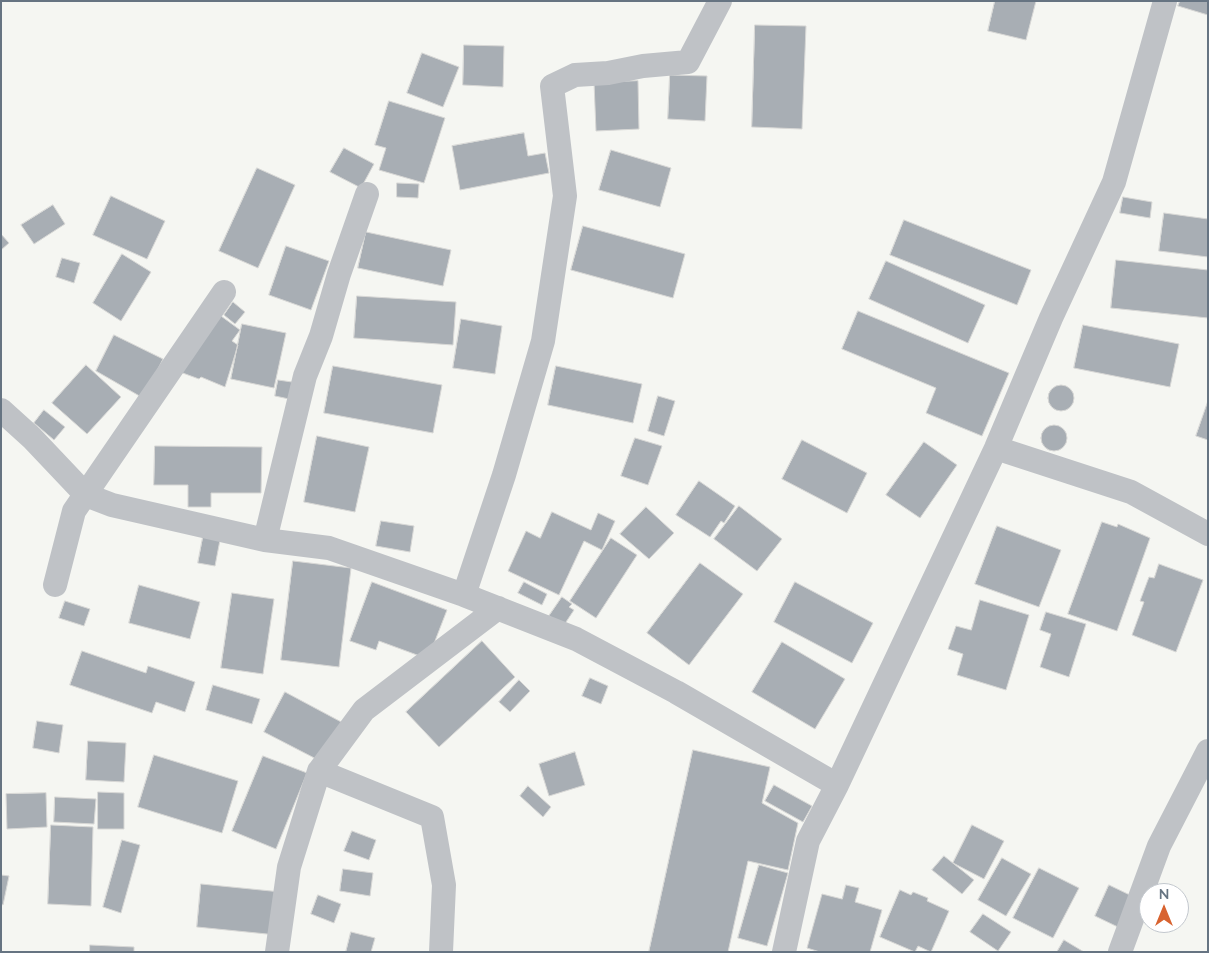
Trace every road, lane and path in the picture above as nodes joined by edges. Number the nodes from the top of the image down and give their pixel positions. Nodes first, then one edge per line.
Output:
1 (720, 1) edge
2 (1165, 1) edge
3 (367, 194) dead end
4 (224, 292) dead end
5 (1, 410) edge
6 (996, 448) junction
7 (86, 495) junction
8 (1208, 534) edge
9 (265, 540) junction
10 (55, 585) dead end
11 (464, 595) junction
12 (498, 608) junction
13 (1208, 752) edge
14 (319, 771) junction
15 (837, 786) junction
16 (277, 952) edge
17 (441, 952) edge
18 (784, 952) edge
19 (1120, 952) edge

1 - 11 street
2 - 6 street
3 - 9 street
4 - 7 street
5 - 7 street
6 - 8 street
6 - 15 street
7 - 9 street
7 - 10 street
9 - 11 street
11 - 12 street
12 - 14 street
12 - 15 street
13 - 19 street
14 - 16 street
14 - 17 street
15 - 18 street

